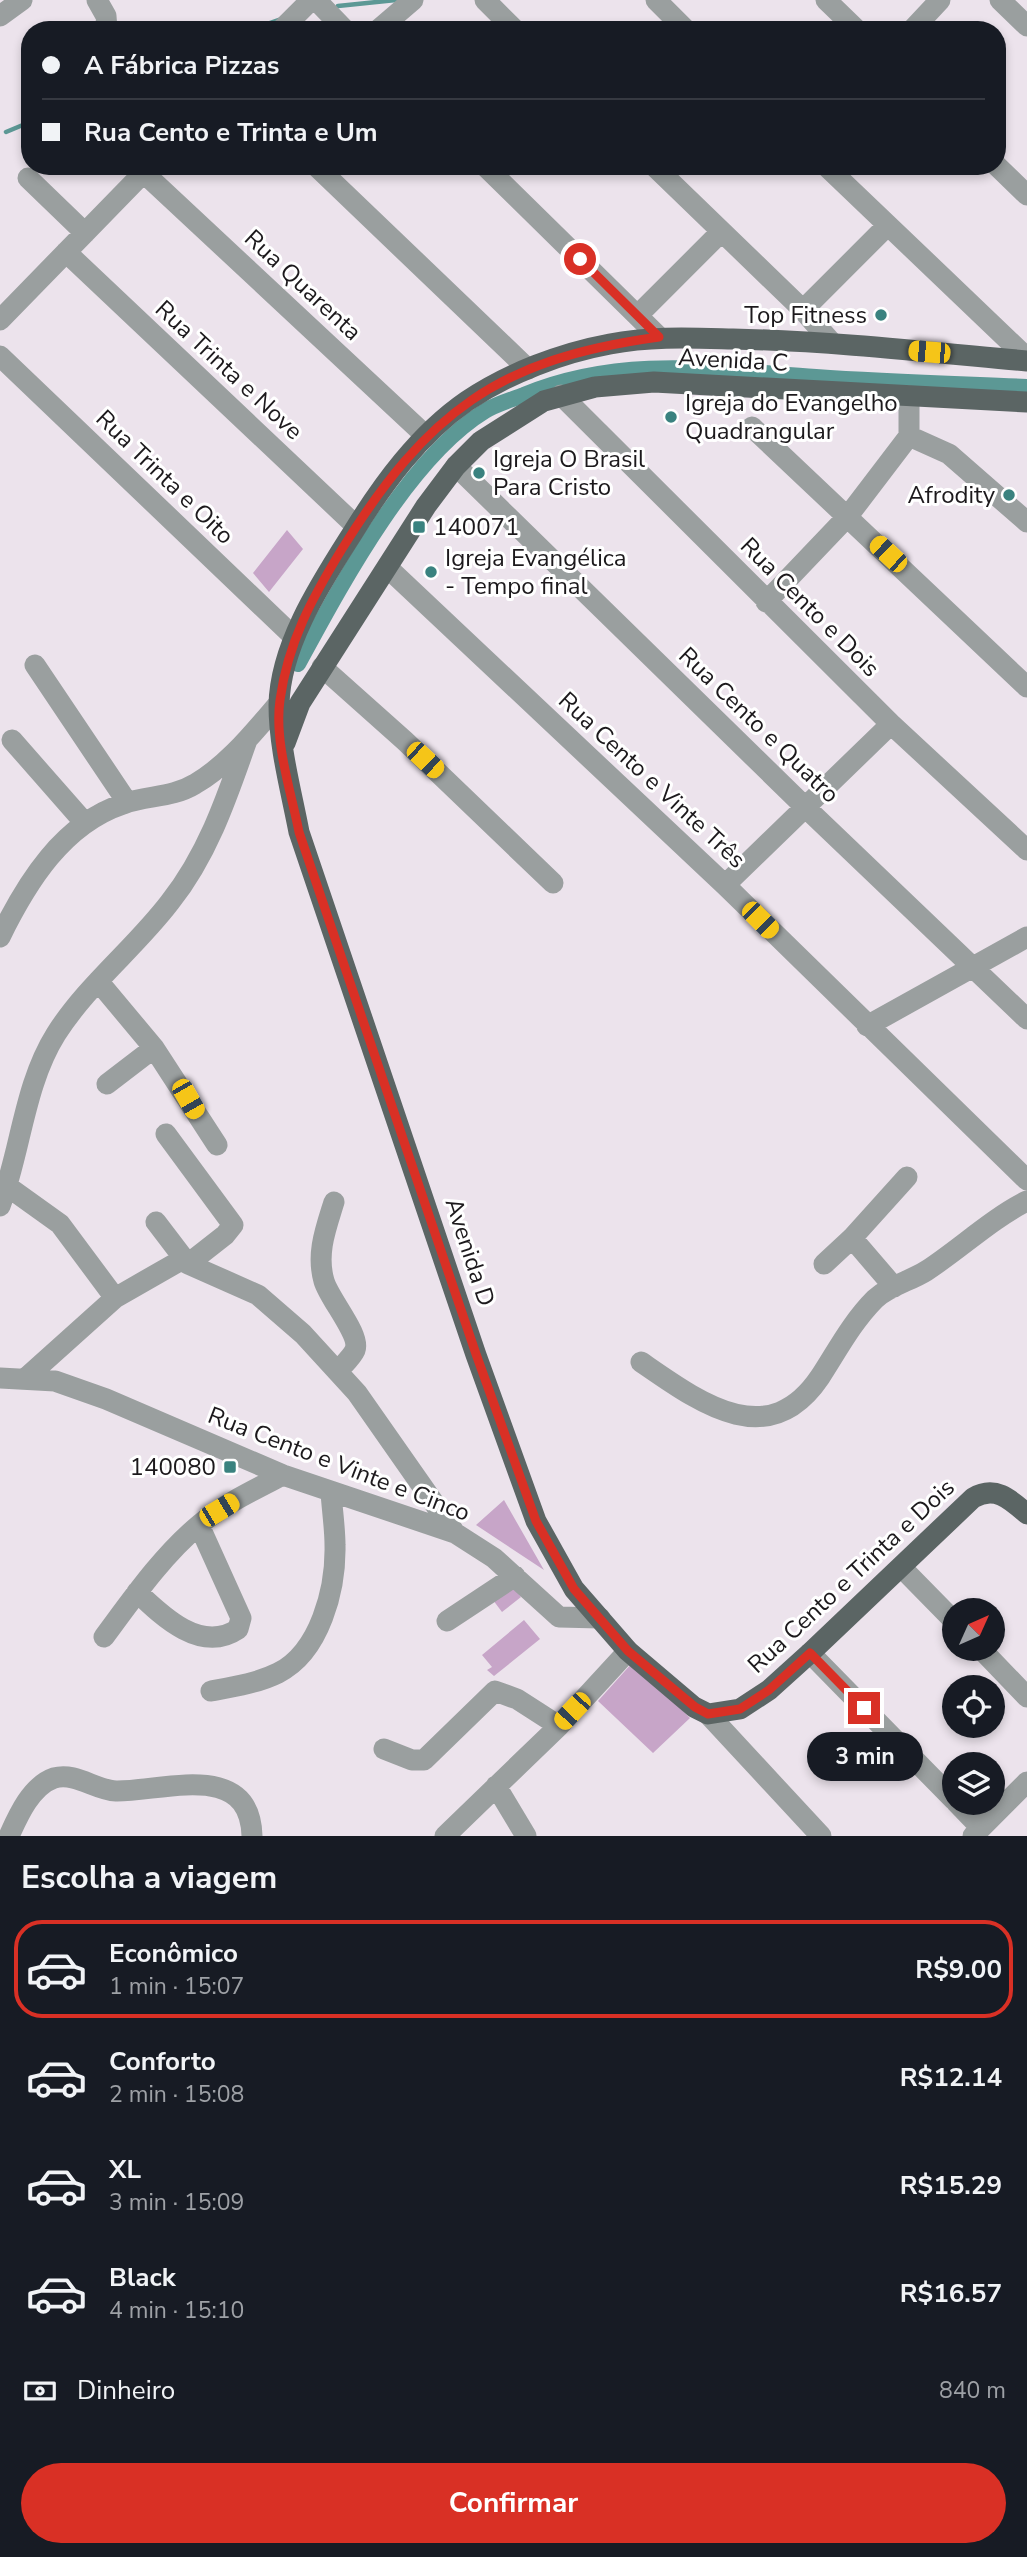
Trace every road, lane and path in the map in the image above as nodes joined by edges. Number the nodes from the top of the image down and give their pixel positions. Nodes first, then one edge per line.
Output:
1 (22, 0) edge
2 (97, 0) edge
3 (313, 0) edge
4 (414, 0) edge
5 (485, 0) edge
6 (656, 0) edge
7 (826, 0) edge
8 (940, 0) edge
9 (1000, 0) edge
10 (0, 16) edge
11 (106, 21) edge
12 (291, 21) edge
13 (335, 21) edge
14 (389, 21) edge
15 (506, 21) edge
16 (677, 21) edge
17 (848, 21) edge
18 (920, 21) edge
19 (1027, 26) edge
20 (142, 175) edge
21 (152, 175) edge
22 (325, 175) edge
23 (494, 175) edge
24 (663, 175) edge
25 (835, 175) edge
26 (1006, 175) edge
27 (28, 178) dead end
28 (1027, 195) edge
29 (887, 226) junction
30 (721, 232) junction
31 (85, 233) junction
32 (66, 252) junction
33 (803, 310) junction
34 (638, 315) junction
35 (0, 320) edge
36 (659, 337) junction
37 (832, 343) junction
38 (0, 356) edge
39 (1027, 359) edge
40 (528, 369) junction
41 (561, 395) junction
42 (909, 396) junction
43 (1027, 401) edge
44 (752, 427) dead end
45 (426, 436) junction
46 (909, 436) junction
47 (456, 467) junction
48 (848, 516) junction
49 (1027, 522) edge
50 (356, 526) junction
51 (389, 569) junction
52 (766, 602) junction
53 (294, 637) junction
54 (34, 665) dead end
55 (322, 667) junction
56 (1027, 687) edge
57 (279, 703) junction
58 (891, 724) junction
59 (12, 740) dead end
60 (247, 740) junction
61 (282, 748) junction
62 (127, 802) junction
63 (804, 806) junction
64 (84, 822) junction
65 (1027, 850) edge
66 (553, 883) dead end
67 (725, 884) junction
68 (2, 930) edge
69 (1027, 937) edge
70 (970, 967) junction
71 (98, 981) junction
72 (1027, 1018) edge
73 (867, 1026) junction
74 (154, 1048) junction
75 (107, 1084) dead end
76 (166, 1134) dead end
77 (10, 1140) edge
78 (217, 1145) dead end
79 (907, 1177) dead end
80 (1027, 1180) edge
81 (4, 1196) edge
82 (1027, 1201) edge
83 (334, 1202) dead end
84 (156, 1222) dead end
85 (852, 1238) junction
86 (186, 1261) junction
87 (824, 1264) dead end
88 (894, 1287) junction
89 (115, 1298) junction
90 (641, 1363) dead end
91 (338, 1371) junction
92 (27, 1377) junction
93 (0, 1378) edge
94 (283, 1475) junction
95 (331, 1492) junction
96 (1027, 1514) edge
97 (199, 1525) junction
98 (455, 1533) junction
99 (902, 1568) junction
100 (515, 1576) junction
101 (137, 1592) junction
102 (942, 1609) edge
103 (600, 1618) junction
104 (447, 1621) dead end
105 (104, 1637) dead end
106 (628, 1651) junction
107 (810, 1653) junction
108 (992, 1661) edge
109 (211, 1691) dead end
110 (1027, 1697) edge
111 (708, 1714) junction
112 (559, 1726) junction
113 (384, 1749) dead end
114 (1027, 1782) edge
115 (496, 1786) junction
116 (942, 1788) edge
117 (965, 1815) edge
118 (977, 1832) edge
119 (9, 1836) edge
120 (252, 1836) edge
121 (445, 1836) edge
122 (526, 1836) edge
123 (821, 1836) edge

1 - 10 street
2 - 11 street
3 - 12 street
3 - 13 street
4 - 14 street
5 - 15 street
6 - 16 street
7 - 17 street
8 - 18 street
9 - 19 street
20 - 31 street
21 - 45 street, Rua Quarenta
22 - 40 street
23 - 34 street
24 - 30 street
25 - 29 street
26 - 28 street
27 - 31 street
29 - 33 street
29 - 39 street
30 - 33 street
30 - 34 street
31 - 32 street
32 - 35 street
32 - 50 street, Rua Trinta e Nove
33 - 37 street
34 - 36 street
36 - 37 main road, Avenida D
36 - 40 main road, Avenida D
37 - 39 main road, Avenida D
38 - 53 street, Rua Trinta e Oito
40 - 45 main road, Avenida D
41 - 42 main road, Avenida C
41 - 47 main road, Avenida C
41 - 52 street, Rua Cento e Dois
42 - 43 main road, Avenida C
42 - 46 street
44 - 48 street
45 - 50 main road, Avenida D
46 - 48 street
46 - 49 street
47 - 51 main road, Avenida C
47 - 63 street, Rua Cento e Quatro
48 - 52 street
48 - 56 street
50 - 53 main road, Avenida D
51 - 55 main road, Avenida C
51 - 67 street, Rua Cento e Vinte Três
52 - 58 street, Rua Cento e Dois
53 - 57 main road, Avenida D
54 - 62 street
55 - 61 main road, Avenida C
55 - 66 street
57 - 60 street
57 - 61 main road, Avenida D
58 - 63 street
58 - 65 street, Rua Cento e Dois
59 - 64 street
60 - 62 street
60 - 71 street
61 - 103 main road, Avenida D
62 - 64 street
63 - 67 street
63 - 70 street, Rua Cento e Quatro
64 - 68 street
67 - 73 street, Rua Cento e Vinte Três
69 - 70 street
70 - 72 street, Rua Cento e Quatro
70 - 73 street
71 - 74 street
71 - 77 street
73 - 80 street, Rua Cento e Vinte Três
74 - 75 street
74 - 78 street
76 - 86 street
77 - 81 street
79 - 85 street
81 - 89 street
82 - 88 street
83 - 91 street
84 - 86 street
85 - 87 street
85 - 88 street
86 - 89 street
86 - 91 street
88 - 90 street
89 - 92 street
91 - 98 street
92 - 93 street, Rua Cento e Vinte e Cinco
92 - 94 street, Rua Cento e Vinte e Cinco
94 - 95 street, Rua Cento e Vinte e Cinco
94 - 97 street
95 - 98 street, Rua Cento e Vinte e Cinco
95 - 109 street
96 - 99 main road, Rua Cento e Trinta e Dois
97 - 101 street
97 - 101 street
98 - 100 street, Rua Cento e Vinte e Cinco
99 - 102 street
99 - 107 main road, Rua Cento e Trinta e Dois
100 - 103 street, Rua Cento e Vinte e Cinco
100 - 104 street
101 - 105 street
103 - 106 main road, Avenida D
106 - 111 main road, Avenida D
106 - 112 street
107 - 111 main road, Rua Cento e Trinta e Dois
107 - 116 street
108 - 110 street
111 - 123 street
112 - 113 street
112 - 115 street
114 - 118 street
115 - 121 street
115 - 122 street
117 - 118 street
119 - 120 street

